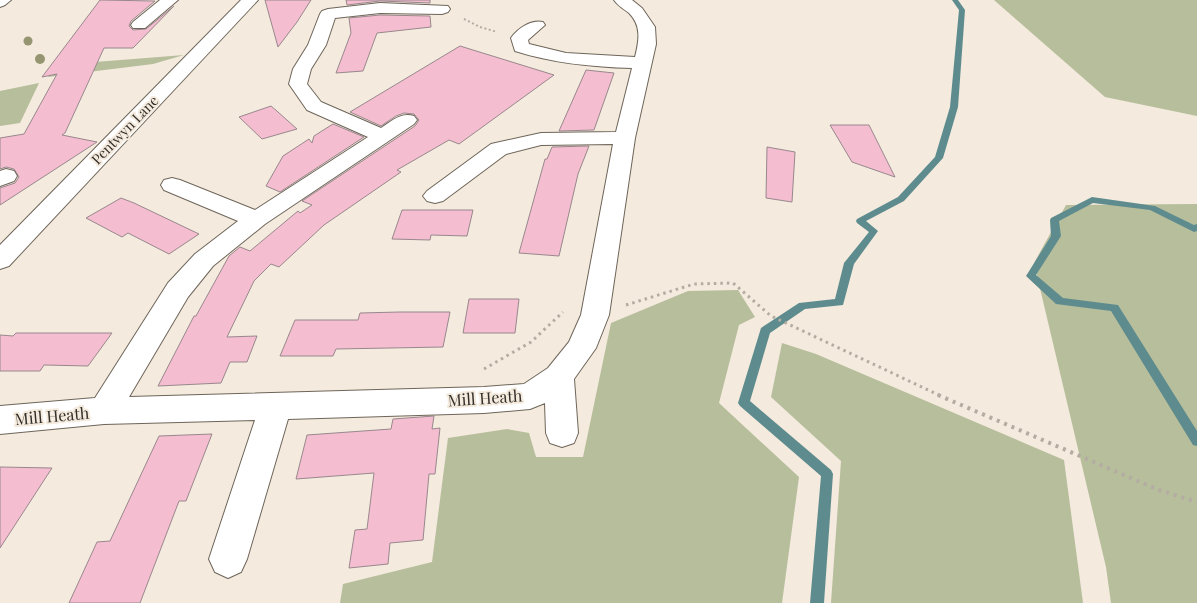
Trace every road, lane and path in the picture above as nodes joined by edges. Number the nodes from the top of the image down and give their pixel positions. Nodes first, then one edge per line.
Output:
1 (170, 0) edge
2 (250, 0) edge
3 (622, 0) edge
4 (434, 6) edge
5 (537, 25) dead end
6 (139, 26) dead end
7 (519, 38) junction
8 (642, 63) junction
9 (408, 120) dead end
10 (383, 136) junction
11 (625, 138) junction
12 (172, 185) dead end
13 (435, 196) dead end
14 (256, 219) junction
15 (0, 260) edge
16 (567, 308) dead end
17 (595, 315) junction
18 (478, 370) dead end
19 (559, 377) junction
20 (275, 408) junction
21 (104, 411) junction
22 (0, 420) edge
23 (562, 434) dead end
24 (1197, 502) edge
25 (228, 559) dead end

1 - 6 street
2 - 15 street, Pentwyn Lane
3 - 8 street, Mill Heath
4 - 7 path
4 - 10 street
5 - 7 street
7 - 8 street
8 - 11 street, Mill Heath
9 - 10 street, Mill Heath
10 - 14 street, Mill Heath
11 - 13 street
11 - 17 street, Mill Heath
12 - 14 street
14 - 21 street, Mill Heath
16 - 18 path
17 - 19 street, Mill Heath
17 - 24 path
19 - 20 street, Mill Heath
19 - 23 street
20 - 21 street, Mill Heath
20 - 25 street
21 - 22 street, Mill Heath

